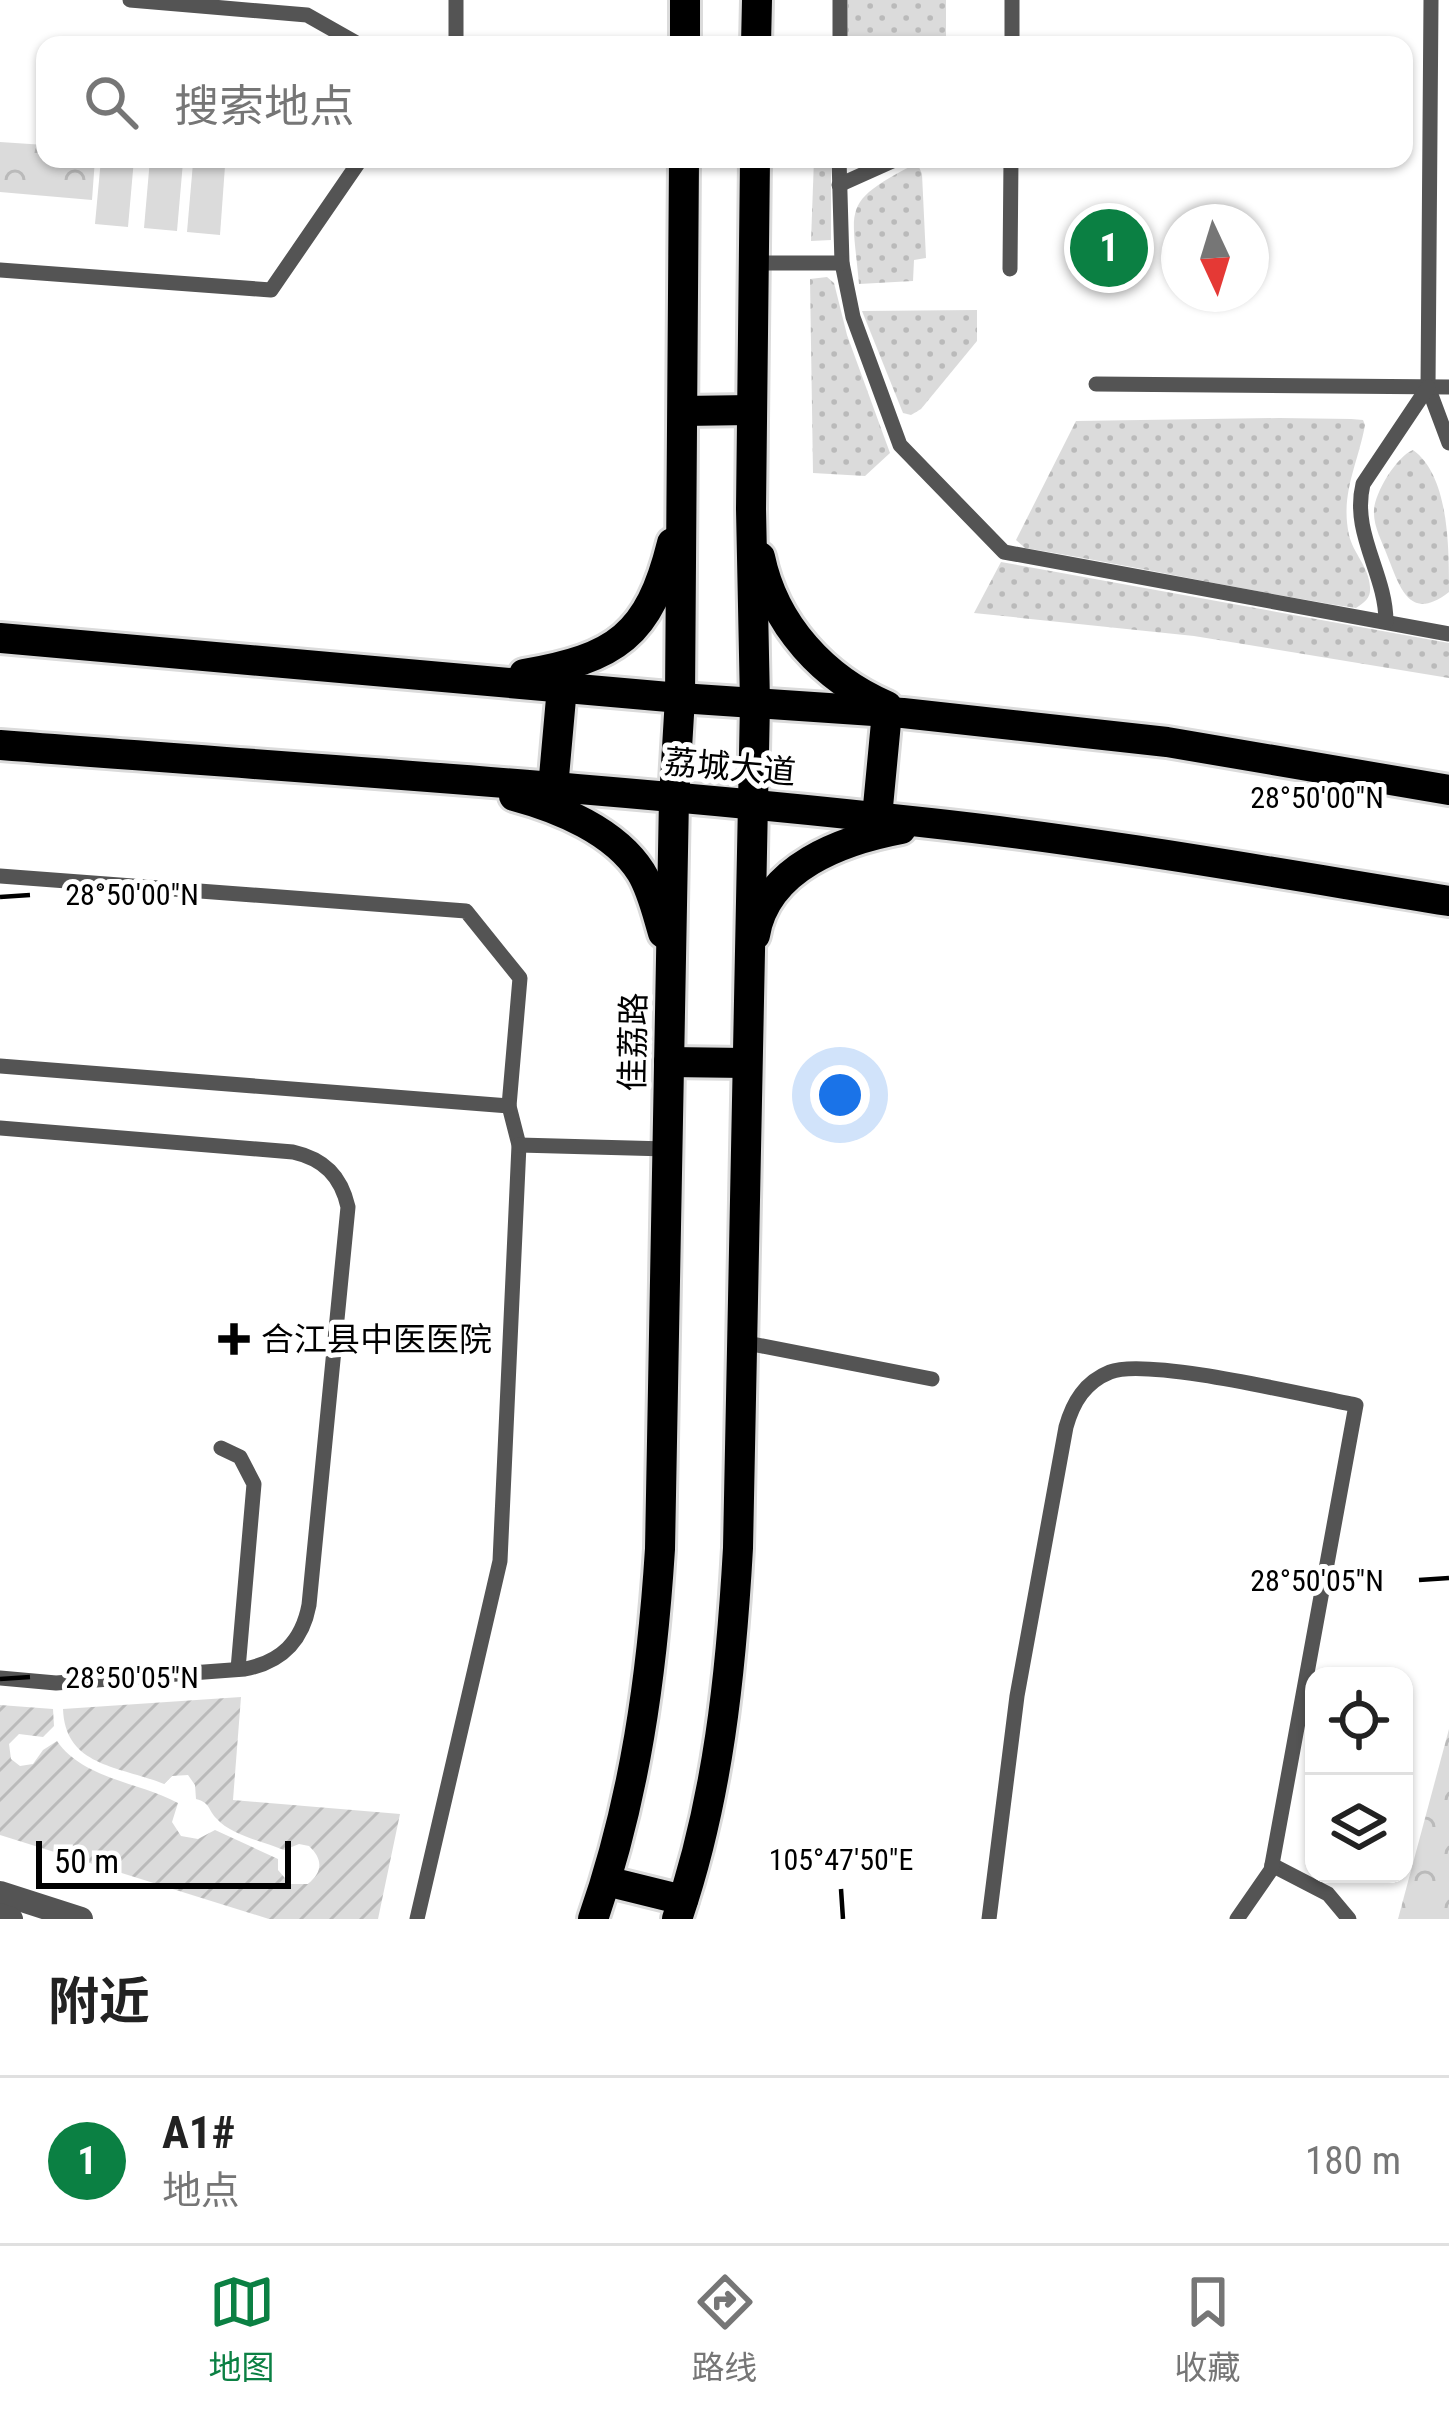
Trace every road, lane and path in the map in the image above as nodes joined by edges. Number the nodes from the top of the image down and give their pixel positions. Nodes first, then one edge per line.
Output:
1 (130, 0) edge
2 (456, 0) edge
3 (685, 0) edge
4 (757, 0) edge
5 (840, 0) edge
6 (1012, 0) edge
7 (1431, 0) edge
8 (344, 36) edge
9 (455, 36) edge
10 (685, 36) edge
11 (756, 36) edge
12 (840, 36) edge
13 (1012, 36) edge
14 (1431, 78) junction
15 (1449, 78) edge
16 (355, 168) edge
17 (684, 168) edge
18 (755, 168) edge
19 (839, 168) edge
20 (876, 168) edge
21 (1011, 168) edge
22 (839, 184) junction
23 (1430, 213) junction
24 (1449, 213) edge
25 (753, 263) junction
26 (842, 263) junction
27 (1010, 268) dead end
28 (0, 271) edge
29 (1096, 384) dead end
30 (1428, 387) junction
31 (1449, 387) edge
32 (751, 410) junction
33 (683, 411) junction
34 (1449, 443) edge
35 (682, 502) junction
36 (751, 509) junction
37 (1386, 622) junction
38 (1449, 634) edge
39 (0, 638) edge
40 (487, 680) junction
41 (562, 687) junction
42 (680, 698) junction
43 (755, 703) junction
44 (895, 712) junction
45 (0, 745) edge
46 (456, 781) junction
47 (553, 788) junction
48 (1449, 790) edge
49 (674, 797) junction
50 (750, 803) junction
51 (877, 817) junction
52 (934, 823) junction
53 (0, 876) edge
54 (1449, 901) edge
55 (670, 957) junction
56 (748, 976) junction
57 (669, 1062) junction
58 (746, 1063) junction
59 (0, 1066) edge
60 (508, 1106) junction
61 (0, 1128) edge
62 (519, 1145) junction
63 (667, 1148) junction
64 (742, 1342) junction
65 (932, 1378) dead end
66 (221, 1448) dead end
67 (238, 1670) junction
68 (0, 1678) edge
69 (1272, 1865) junction
70 (607, 1881) junction
71 (0, 1893) edge
72 (680, 1909) edge
73 (0, 1916) edge
74 (11, 1919) edge
75 (81, 1919) edge
76 (417, 1919) edge
77 (593, 1919) edge
78 (988, 1919) edge
79 (1237, 1919) edge
80 (1349, 1919) edge

1 - 8 lane
2 - 9 lane
3 - 10 main road
4 - 11 main road
5 - 12 lane
6 - 13 lane
7 - 14 lane
14 - 15 lane
14 - 23 lane
16 - 28 lane
17 - 33 main road, 佳荔路
18 - 25 main road
19 - 22 lane
20 - 22 lane
21 - 27 lane
22 - 26 lane
23 - 24 lane
23 - 30 lane
25 - 26 lane
25 - 32 main road
26 - 37 lane
29 - 30 lane
30 - 31 lane
30 - 34 lane
30 - 37 lane
32 - 33 main road
32 - 36 main road
33 - 35 main road, 佳荔路
35 - 40 main road
35 - 42 main road, 佳荔路
36 - 43 main road
36 - 44 main road
37 - 38 lane
39 - 40 main road, 荔城大道
40 - 41 main road, 荔城大道
41 - 42 main road, 荔城大道
41 - 47 main road
42 - 43 main road, 荔城大道
42 - 49 main road, 佳荔路
43 - 44 main road, 荔城大道
43 - 50 main road
44 - 48 main road, 荔城大道
44 - 51 main road
45 - 46 main road, 荔城大道
46 - 47 main road, 荔城大道
46 - 55 main road
47 - 49 main road, 荔城大道
49 - 50 main road, 荔城大道
49 - 55 main road, 佳荔路
50 - 51 main road, 荔城大道
50 - 56 main road
51 - 52 main road, 荔城大道
52 - 54 main road, 荔城大道
52 - 56 main road
53 - 60 lane
55 - 57 main road, 佳荔路
56 - 58 main road
57 - 58 main road
57 - 63 main road, 佳荔路
58 - 64 main road
59 - 60 lane
60 - 62 lane
61 - 67 lane
62 - 63 lane
62 - 76 lane
63 - 70 main road, 佳荔路
64 - 65 lane
64 - 72 main road
66 - 67 lane
67 - 68 lane
69 - 78 lane
69 - 79 lane
69 - 80 lane
70 - 72 main road
70 - 77 main road, 佳荔路
71 - 75 street
73 - 74 street

